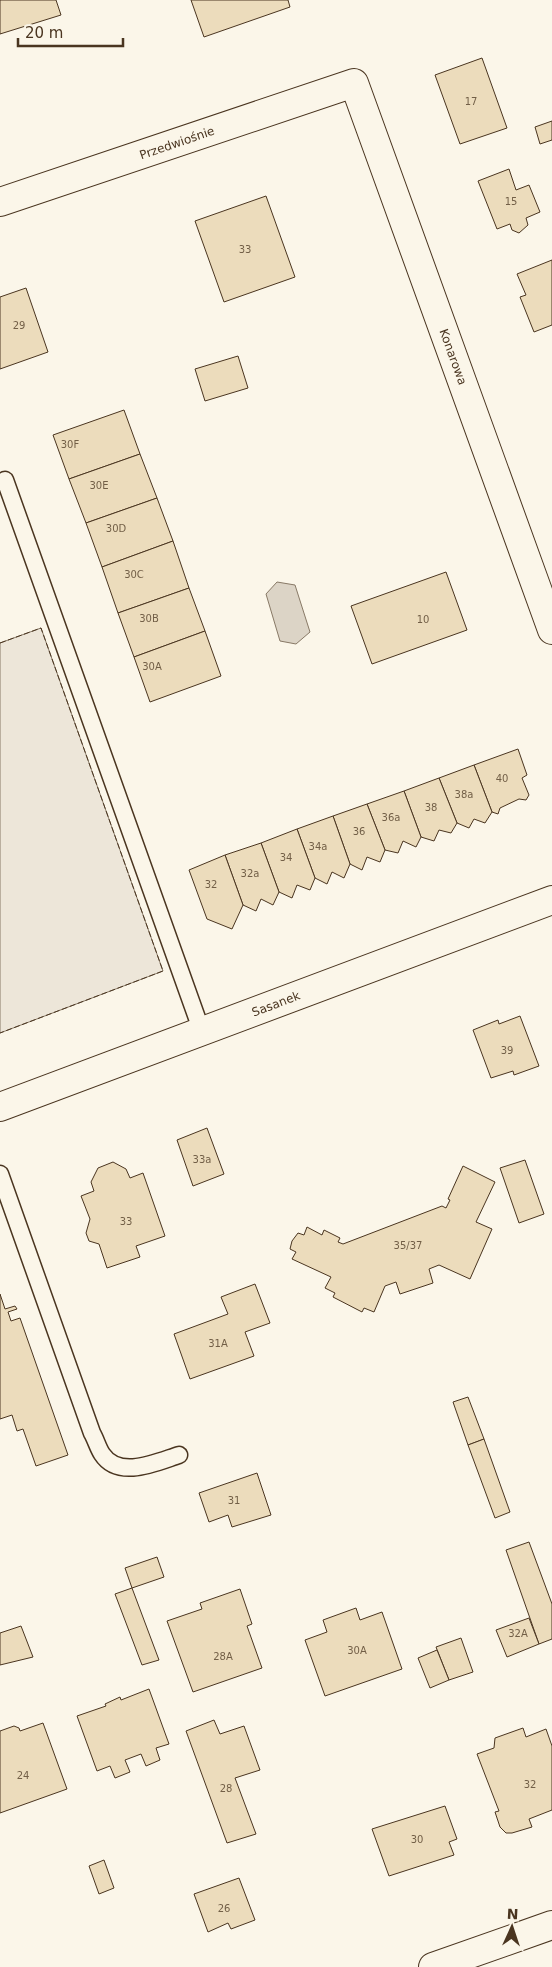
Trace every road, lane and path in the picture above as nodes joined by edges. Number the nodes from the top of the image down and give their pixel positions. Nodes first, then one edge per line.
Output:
1 (354, 83) joint
2 (0, 202) edge
3 (5, 480) dead end
4 (552, 630) edge
5 (552, 900) edge
6 (202, 1032) junction
7 (0, 1107) edge
8 (0, 1174) edge
9 (179, 1455) dead end
10 (552, 1926) edge
11 (433, 1967) edge

1 - 2 street, Przedwiośnie
1 - 4 street, Konarowa
3 - 6 lane
5 - 6 street, Sasanek
6 - 7 street, Sasanek
8 - 9 lane
10 - 11 street

